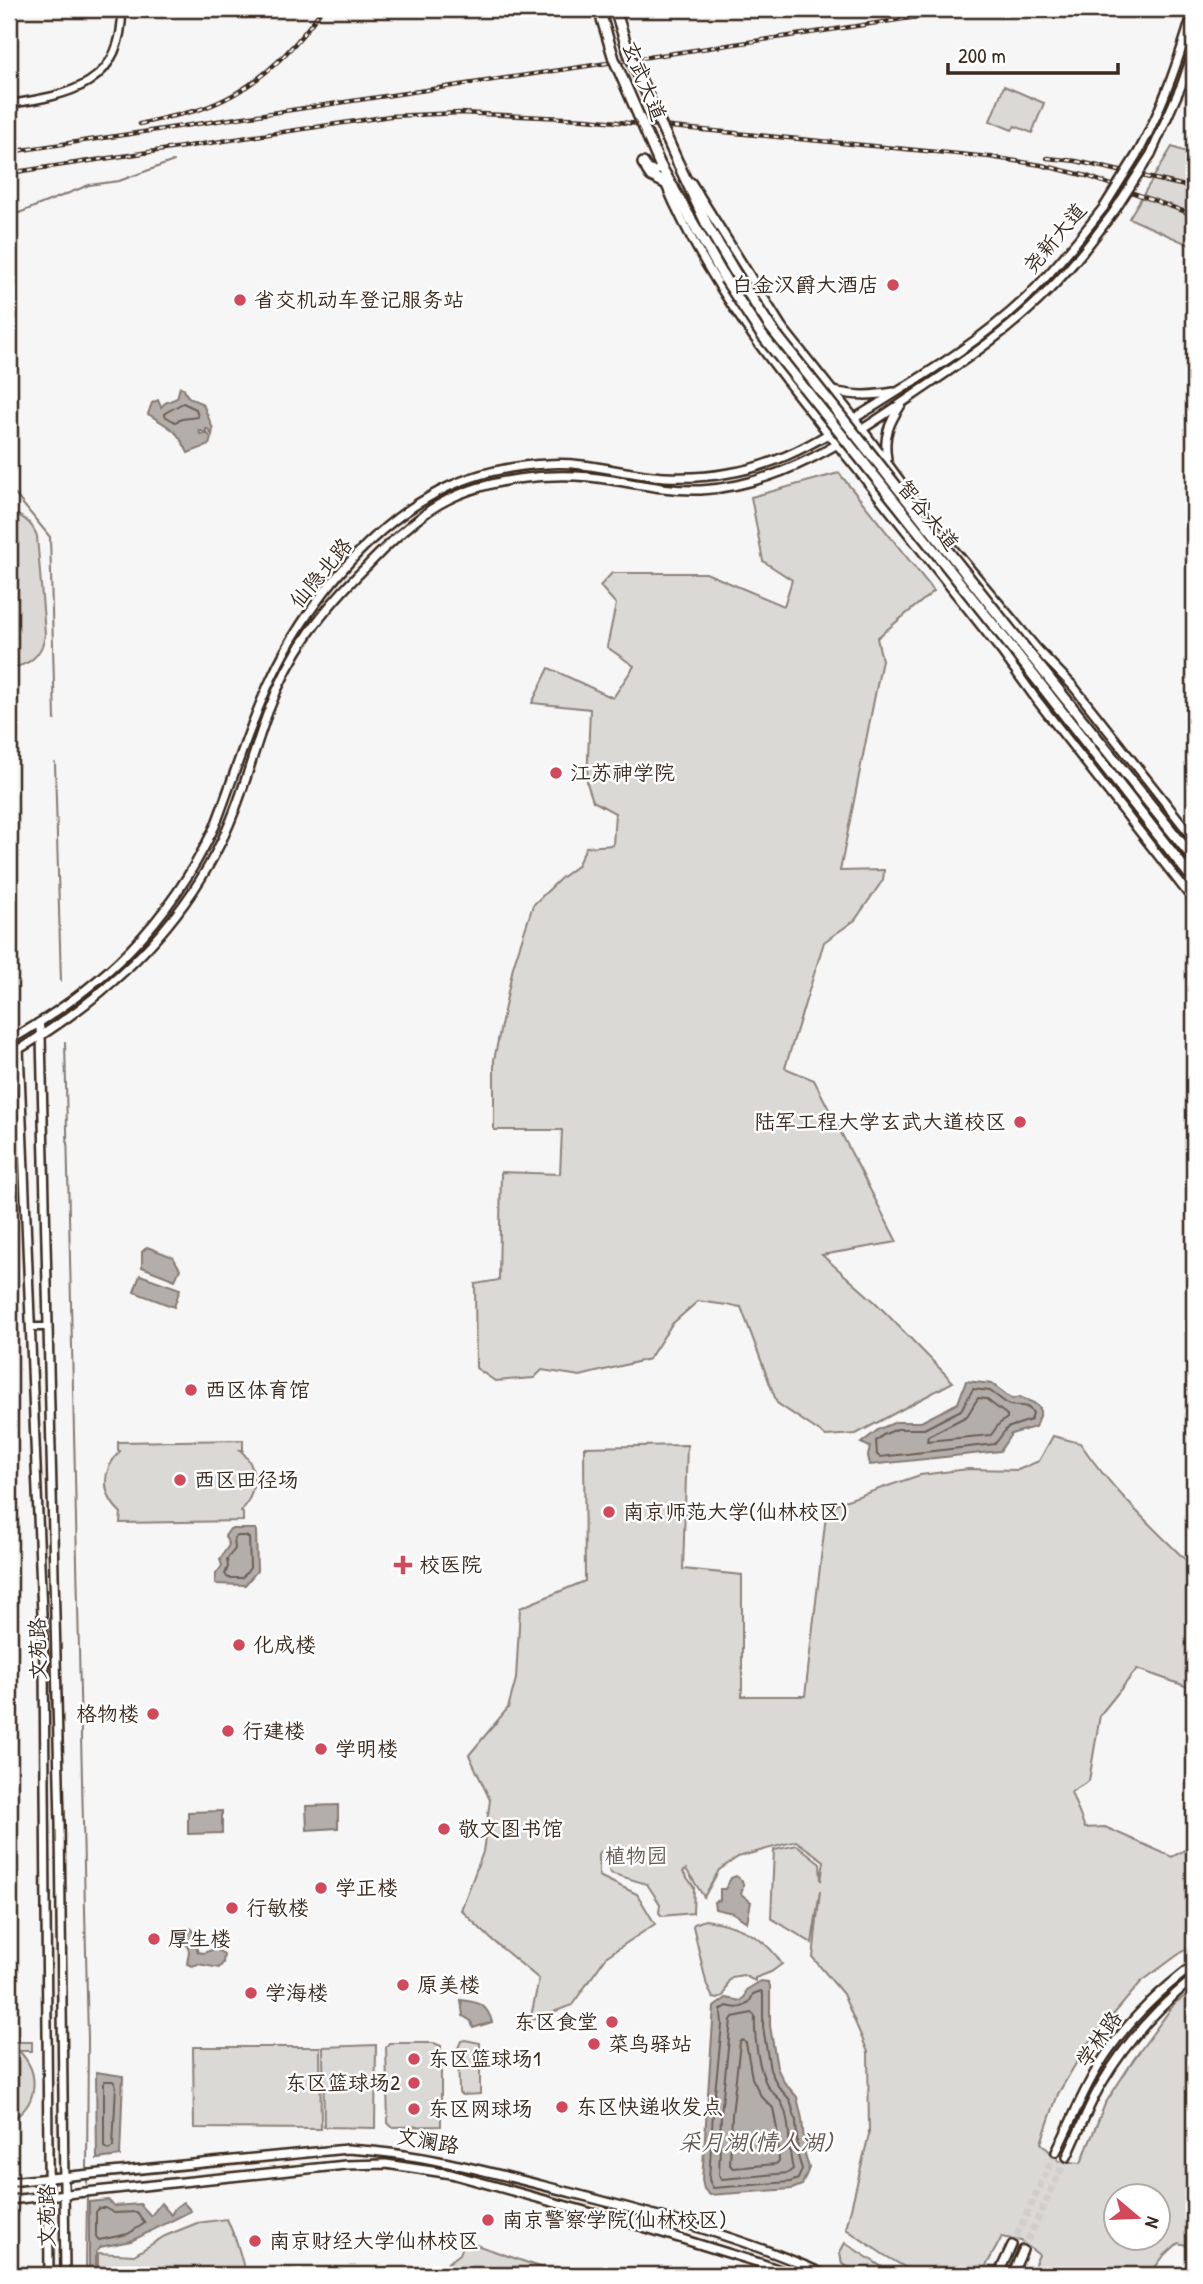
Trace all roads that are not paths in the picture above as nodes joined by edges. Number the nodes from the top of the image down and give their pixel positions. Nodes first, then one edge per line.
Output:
1 (122, 9) edge
2 (599, 9) edge
3 (615, 9) edge
4 (1194, 9) edge
5 (1194, 49) edge
6 (9, 104) edge
7 (678, 163) junction
8 (660, 165) junction
9 (669, 185) junction
10 (831, 391) junction
11 (898, 391) junction
12 (902, 402) junction
13 (854, 418) junction
14 (862, 428) junction
15 (828, 435) junction
16 (836, 444) junction
17 (888, 463) junction
18 (1194, 839) edge
19 (1194, 859) edge
20 (1188, 873) dead end
21 (1184, 888) junction
22 (1194, 889) edge
23 (1194, 901) edge
24 (39, 1023) junction
25 (18, 1035) junction
26 (41, 1036) junction
27 (9, 1041) edge
28 (19, 1049) junction
29 (9, 1055) edge
30 (31, 1327) junction
31 (48, 1327) junction
32 (1194, 1965) edge
33 (1194, 1978) edge
34 (1056, 2152) tunnel mouth
35 (1067, 2157) tunnel mouth
36 (65, 2175) junction
37 (48, 2177) junction
38 (9, 2182) edge
39 (65, 2194) junction
40 (47, 2196) junction
41 (9, 2200) edge
42 (1012, 2245) tunnel mouth
43 (1023, 2250) tunnel mouth
44 (49, 2275) edge
45 (65, 2275) edge
46 (794, 2275) edge
47 (826, 2275) edge
48 (998, 2275) edge
49 (1012, 2275) edge

1 - 6 street
2 - 8 highway, 玄武大道, bridge
3 - 7 highway, 玄武大道, bridge
4 - 11 main road, 尧新大道, bridge
5 - 12 main road, 尧新大道, bridge
7 - 10 main road
7 - 19 highway, 智谷大道, bridge
8 - 9 highway, 智谷大道
8 - 9 highway
9 - 15 main road
9 - 20 highway, 智谷大道, bridge
10 - 11 main road
10 - 13 main road
11 - 13 main road, 尧新大道
12 - 14 main road, 尧新大道
12 - 17 main road
13 - 14 main road
13 - 15 main road, 仙隐北路
14 - 16 main road, 仙隐北路
14 - 17 main road
15 - 16 main road
15 - 24 main road, 仙隐北路
16 - 21 main road
16 - 26 main road, 仙隐北路
17 - 18 main road
21 - 22 main road
21 - 23 main road
24 - 25 main road, 仙隐北路
24 - 26 main road, 文苑路
25 - 27 main road, 仙隐北路
25 - 28 main road, 文苑路
26 - 28 main road, 仙隐北路
26 - 31 main road, 文苑路
28 - 29 main road, 仙隐北路
28 - 30 main road, 文苑路
30 - 31 street
30 - 37 main road, 文苑路
31 - 36 main road, 文苑路
32 - 34 main road, 学林路
33 - 35 main road, 学林路
36 - 37 main road, 文澜路
36 - 39 main road, 文苑路
36 - 47 main road, 文澜路
37 - 38 main road, 文澜路
37 - 40 main road, 文苑路
39 - 40 main road, 文澜路
39 - 45 main road, 文苑路
39 - 46 main road, 文澜路
40 - 41 main road, 文澜路
40 - 44 main road, 文苑路
42 - 48 main road
43 - 49 main road

